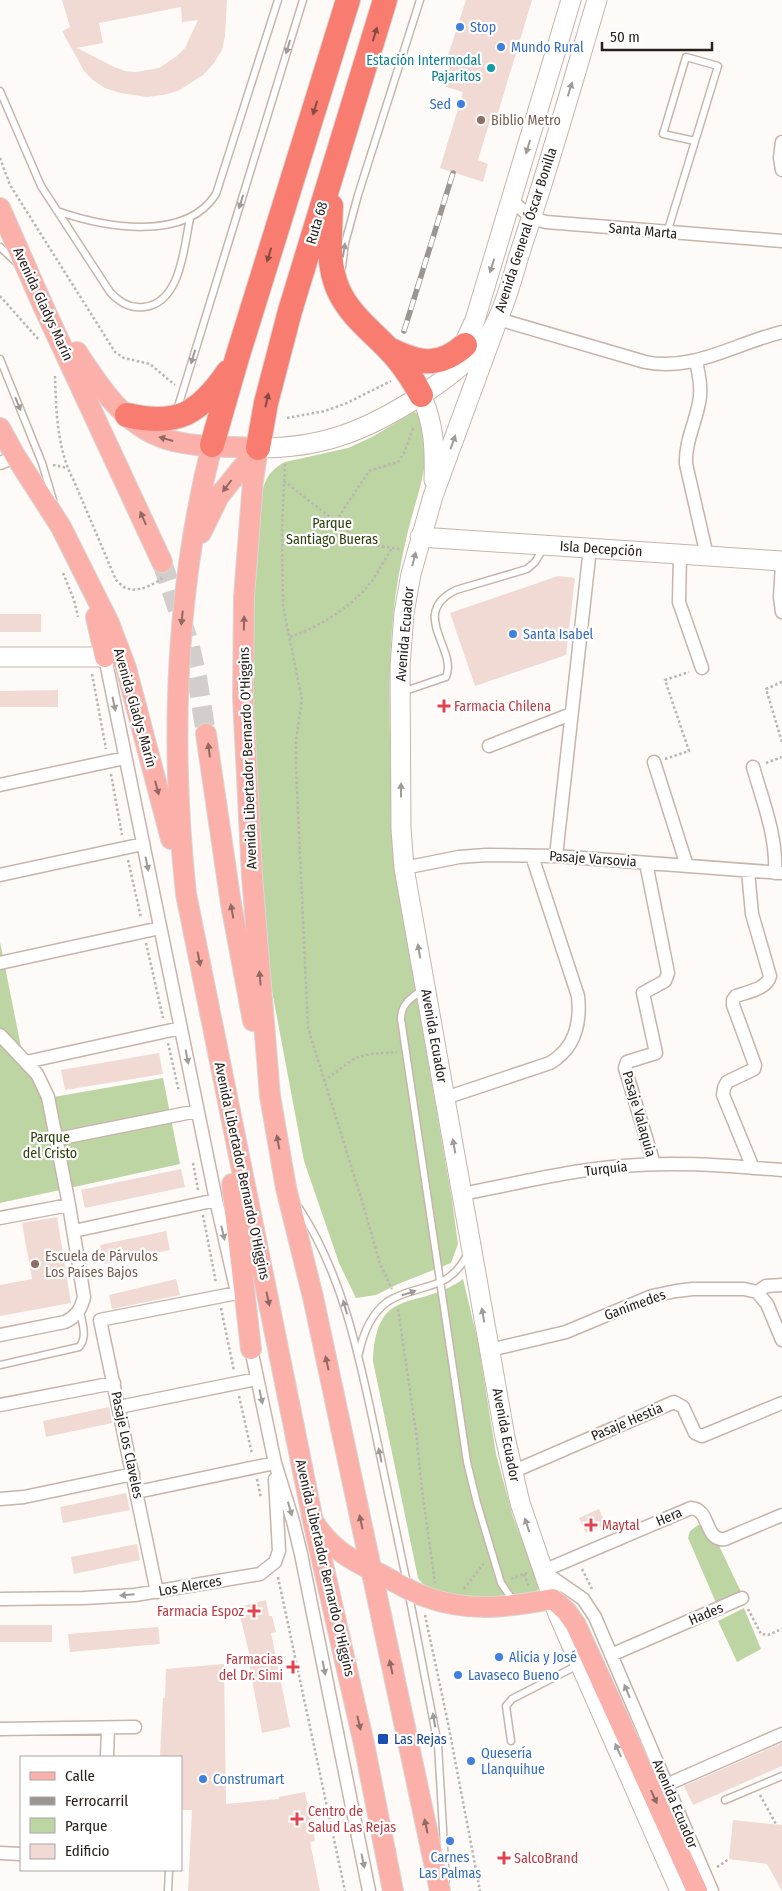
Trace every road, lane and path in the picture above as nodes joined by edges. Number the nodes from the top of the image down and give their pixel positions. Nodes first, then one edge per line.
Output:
1 (278, 0) edge
2 (303, 0) edge
3 (385, 0) edge
4 (420, 0) edge
5 (571, 0) edge
6 (597, 0) edge
7 (341, 12) edge
8 (0, 91) edge
9 (695, 141) junction
10 (782, 142) edge
11 (0, 158) edge
12 (335, 164) junction
13 (782, 170) edge
14 (512, 201) junction
15 (0, 208) edge
16 (57, 211) junction
17 (190, 218) junction
18 (532, 218) junction
19 (667, 233) junction
20 (782, 241) edge
21 (0, 247) edge
22 (29, 274) junction
23 (342, 284) junction
24 (0, 296) edge
25 (44, 308) junction
26 (498, 320) junction
27 (782, 332) edge
28 (42, 344) dead end
29 (464, 345) junction
30 (388, 348) junction
31 (237, 358) junction
32 (0, 359) edge
33 (696, 361) junction
34 (55, 370) dead end
35 (392, 380) dead end
36 (430, 388) junction
37 (183, 391) junction
38 (127, 415) junction
39 (174, 418) junction
40 (287, 418) dead end
41 (416, 420) dead end
42 (0, 428) edge
43 (212, 445) junction
44 (286, 447) junction
45 (258, 448) junction
46 (8, 460) edge
47 (67, 468) dead end
48 (284, 481) junction
49 (433, 496) junction
50 (336, 521) junction
51 (61, 527) junction
52 (418, 544) junction
53 (545, 545) junction
54 (392, 548) junction
55 (590, 548) junction
56 (680, 554) junction
57 (707, 556) junction
58 (162, 562) tunnel mouth
59 (782, 562) edge
60 (71, 566) junction
61 (188, 569) junction
62 (782, 612) edge
63 (79, 619) dead end
64 (290, 637) junction
65 (0, 657) edge
66 (97, 657) junction
67 (702, 668) joint
68 (782, 682) edge
69 (401, 693) junction
70 (571, 714) junction
71 (206, 734) tunnel mouth
72 (782, 742) edge
73 (489, 746) dead end
74 (782, 757) edge
75 (126, 758) junction
76 (108, 762) junction
77 (654, 762) joint
78 (753, 767) joint
79 (0, 785) edge
80 (143, 844) junction
81 (125, 848) junction
82 (532, 856) junction
83 (556, 856) junction
84 (646, 863) junction
85 (687, 866) junction
86 (404, 868) junction
87 (748, 871) junction
88 (778, 873) edge
89 (0, 875) edge
90 (186, 894) junction
91 (160, 928) junction
92 (144, 932) junction
93 (0, 963) edge
94 (425, 987) junction
95 (180, 1028) junction
96 (165, 1031) junction
97 (0, 1035) edge
98 (406, 1051) junction
99 (26, 1062) junction
100 (223, 1080) junction
101 (324, 1081) junction
102 (270, 1096) junction
103 (445, 1098) junction
104 (198, 1111) junction
105 (184, 1114) junction
106 (57, 1139) junction
107 (192, 1159) dead end
108 (654, 1164) junction
109 (754, 1168) junction
110 (782, 1170) edge
111 (286, 1188) junction
112 (462, 1194) junction
113 (216, 1200) junction
114 (201, 1204) junction
115 (69, 1205) junction
116 (0, 1218) edge
117 (74, 1231) junction
118 (472, 1245) junction
119 (441, 1282) junction
120 (782, 1285) edge
121 (756, 1292) junction
122 (237, 1293) junction
123 (219, 1296) junction
124 (396, 1298) junction
125 (80, 1310) junction
126 (100, 1320) junction
127 (0, 1336) edge
128 (782, 1340) edge
129 (251, 1349) junction
130 (490, 1350) junction
131 (358, 1354) junction
132 (0, 1365) edge
133 (257, 1379) junction
134 (114, 1383) junction
135 (236, 1383) junction
136 (782, 1403) edge
137 (0, 1405) edge
138 (119, 1407) junction
139 (274, 1462) junction
140 (254, 1467) junction
141 (512, 1472) junction
142 (133, 1474) junction
143 (136, 1492) junction
144 (0, 1499) edge
145 (263, 1505) dead end
146 (782, 1515) edge
147 (314, 1522) junction
148 (492, 1552) junction
149 (275, 1562) junction
150 (371, 1570) junction
151 (543, 1571) junction
152 (408, 1588) junction
153 (436, 1589) dead end
154 (157, 1592) junction
155 (462, 1592) dead end
156 (742, 1598) joint
157 (0, 1599) edge
158 (553, 1599) junction
159 (516, 1605) junction
160 (425, 1615) dead end
161 (782, 1629) edge
162 (611, 1654) junction
163 (580, 1664) junction
164 (135, 1727) dead end
165 (108, 1728) junction
166 (0, 1729) edge
167 (782, 1734) edge
168 (511, 1741) dead end
169 (107, 1756) edge
170 (782, 1776) edge
171 (666, 1785) junction
172 (755, 1787) junction
173 (725, 1800) dead end
174 (776, 1824) dead end
175 (0, 1853) edge
176 (20, 1854) edge
177 (169, 1871) edge
178 (168, 1891) edge
179 (345, 1891) edge
180 (369, 1891) edge
181 (393, 1891) edge
182 (440, 1891) edge
183 (447, 1891) edge
184 (480, 1891) edge
185 (680, 1891) edge
186 (696, 1891) edge
187 (712, 1891) edge

1 - 17 lane
2 -> 37 lane
12 -> 3 highway, Ruta 68
23 -> 4 lane
5 -> 14 main road, Avenida General Óscar Bonilla
18 -> 6 main road, Avenida General Óscar Bonilla
7 -> 31 highway
8 - 16 lane
9 - 9 lane
9 - 19 lane
10 - 13 street
11 - 37 path
12 - 23 highway
45 -> 12 highway, Ruta 68
14 - 18 street, Santa Marta
14 -> 29 main road, Avenida General Óscar Bonilla
15 - 22 main road, Avenida Gladys Marín
16 - 17 lane
16 - 17 lane
18 - 19 street, Santa Marta
18 - 26 main road, Avenida General Óscar Bonilla
19 - 20 street, Santa Marta
21 - 22 lane
22 - 25 main road, Avenida Gladys Marín
23 - 30 highway
24 - 28 path
25 - 38 main road
58 -> 25 main road, Avenida Gladys Marín
26 - 33 street
26 - 36 main road, Avenida General Óscar Bonilla
49 -> 26 main road, Avenida Ecuador
27 - 33 street
29 - 30 highway
29 - 36 main road, Avenida General Óscar Bonilla
30 - 36 highway
31 - 39 highway
31 - 43 highway
32 -> 51 lane
33 - 57 street
34 - 47 path
35 - 40 path
36 - 44 main road, Avenida General Óscar Bonilla
36 - 49 main road, Avenida Ecuador
37 - 39 lane
38 - 39 highway
43 -> 38 main road
41 - 50 path
42 - 46 main road, Avenida Gladys Marín
43 - 45 main road
43 - 61 main road, Avenida Libertador Bernardo O'Higgins
44 - 45 main road, Avenida General Óscar Bonilla
44 - 48 path
45 -> 61 main road
102 -> 45 main road, Avenida Libertador Bernardo O'Higgins
46 - 51 main road, Avenida Gladys Marín
48 - 50 path
48 - 64 path
49 - 52 main road, Avenida Ecuador
50 - 54 path
51 - 60 main road, Avenida Gladys Marín
52 - 53 main road, Isla Decepción
52 - 54 path
69 -> 52 main road, Avenida Ecuador
53 - 55 main road, Isla Decepción
53 - 69 lane
54 - 64 path
55 - 56 main road, Isla Decepción
55 - 70 street
56 - 57 main road, Isla Decepción
56 - 67 street
57 - 59 main road, Isla Decepción
59 - 62 street
60 - 63 path
60 - 66 main road
60 -> 90 main road, Avenida Gladys Marín
61 -> 90 main road, Avenida Libertador Bernardo O'Higgins
64 - 101 path
65 - 66 main road
66 -> 75 street, Avenida Libertador Bernardo O'Higgins
66 - 76 path
67 - 77 path
68 - 72 path
86 -> 69 main road, Avenida Ecuador
70 - 73 street
70 - 83 street
102 -> 71 main road
74 - 78 path
75 - 76 street
75 - 80 street, Avenida Libertador Bernardo O'Higgins
76 - 79 street
76 - 81 path
77 - 85 street
78 - 88 street
80 - 81 street
80 -> 91 street, Avenida Libertador Bernardo O'Higgins
81 - 89 street
81 - 92 path
82 - 83 street, Pasaje Varsovia
82 - 86 street, Pasaje Varsovia
82 - 103 street
83 - 84 street, Pasaje Varsovia
84 - 85 street, Pasaje Varsovia
84 - 108 street, Pasaje Valaquia
85 - 87 street, Pasaje Varsovia
94 -> 86 main road, Avenida Ecuador
87 - 88 street, Pasaje Varsovia
87 - 109 street
90 -> 100 main road, Avenida Libertador Bernardo O'Higgins
91 - 92 street
91 - 95 street, Avenida Libertador Bernardo O'Higgins
92 - 93 street
92 - 96 path
94 - 98 lane
94 - 103 main road, Avenida Ecuador
95 - 96 street
95 -> 104 street, Avenida Libertador Bernardo O'Higgins
96 - 99 street
96 - 105 path
97 - 99 street
98 - 101 path
98 - 119 lane
99 - 106 street
100 - 129 main road
100 -> 147 main road, Avenida Libertador Bernardo O'Higgins
101 - 124 path
111 -> 102 main road, Avenida Libertador Bernardo O'Higgins
112 -> 103 main road, Avenida Ecuador
104 - 105 street
104 - 113 street, Avenida Libertador Bernardo O'Higgins
105 - 106 street
106 - 115 street
107 - 114 path
108 - 109 street, Turquía
108 - 112 street, Turquía
109 - 110 street, Turquía
131 -> 111 lane
150 -> 111 main road, Avenida Libertador Bernardo O'Higgins
112 - 118 main road, Avenida Ecuador
113 - 114 street
113 -> 122 street, Avenida Libertador Bernardo O'Higgins
114 - 117 street
114 - 123 path
115 - 116 street
115 - 117 street
117 - 125 street
118 - 119 lane
130 -> 118 main road, Avenida Ecuador
124 -> 119 lane
119 - 148 lane
120 - 121 street, Ganímedes
121 - 128 street
121 - 130 street, Ganímedes
122 - 123 street
122 - 129 street, Avenida Libertador Bernardo O'Higgins
123 - 126 street
123 - 135 path
124 - 131 lane
124 - 153 path
125 - 126 street
125 - 127 street
125 - 132 lane
126 - 134 street, Pasaje Los Claveles
129 - 133 street, Avenida Libertador Bernardo O'Higgins
130 - 141 main road, Avenida Ecuador
152 -> 131 lane
133 - 135 street
133 -> 139 street, Avenida Libertador Bernardo O'Higgins
134 - 137 street
134 - 138 street, Pasaje Los Claveles
135 - 138 street
135 - 140 path
136 - 141 street, Pasaje Hestia
138 - 142 street, Pasaje Los Claveles
139 - 140 street
139 - 149 street
139 -> 180 street, Avenida Libertador Bernardo O'Higgins
140 - 143 street
140 - 145 path
151 -> 141 main road, Avenida Ecuador
142 - 143 street, Pasaje Los Claveles
142 - 144 street
143 - 154 street, Pasaje Los Claveles
146 - 151 street, Hera
147 - 150 main road
147 -> 181 main road, Avenida Libertador Bernardo O'Higgins
148 - 155 path
148 - 159 lane
149 - 154 street, Los Alerces
149 - 179 path
150 - 152 main road
182 -> 150 main road, Avenida Libertador Bernardo O'Higgins
151 - 158 main road, Avenida Ecuador
151 - 162 street, Avenida Ecuador
152 - 159 main road
183 -> 152 lane
154 -> 157 street, Los Alerces
156 - 161 path
156 - 162 street, Hades
158 - 159 main road
158 - 163 main road, Avenida Ecuador
158 -> 186 main road, Avenida Ecuador
160 - 184 path
171 -> 162 street, Avenida Ecuador
163 - 168 lane
185 -> 163 main road, Avenida Ecuador
164 - 165 street
165 - 166 street
165 - 169 street
167 - 171 street
170 - 172 lane
171 - 187 street, Avenida Ecuador
172 - 173 lane
172 - 174 path
175 - 176 street
177 - 178 lane

